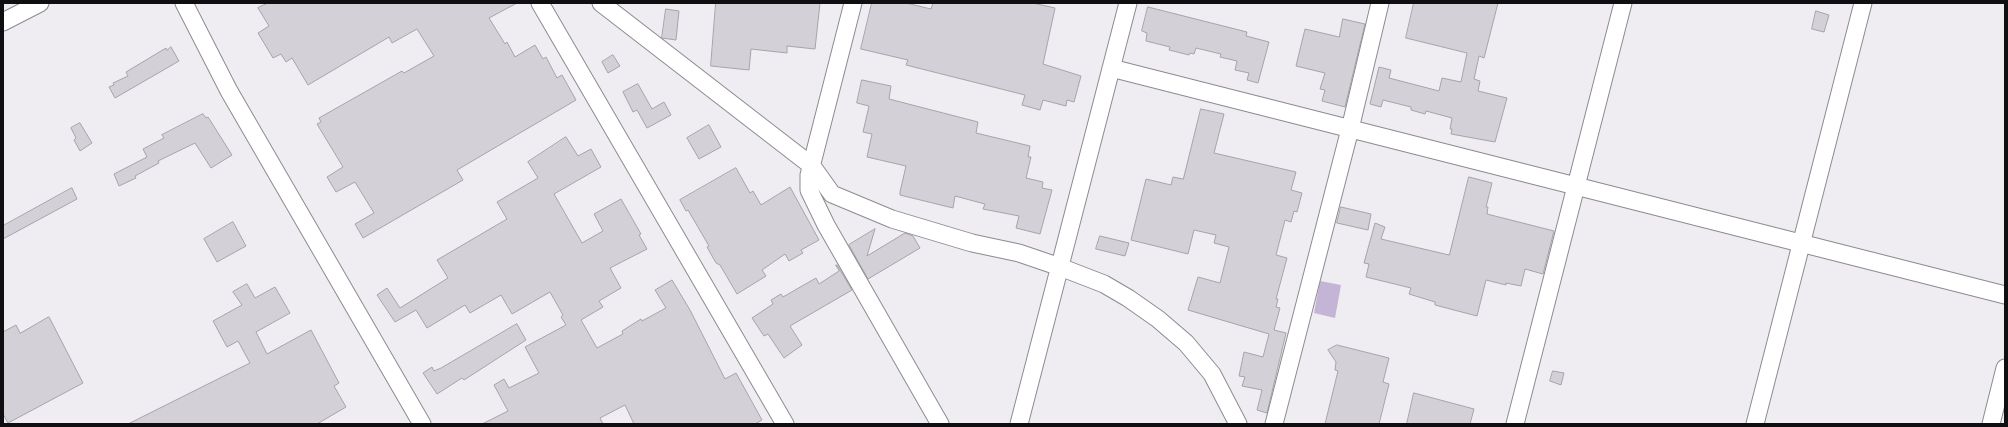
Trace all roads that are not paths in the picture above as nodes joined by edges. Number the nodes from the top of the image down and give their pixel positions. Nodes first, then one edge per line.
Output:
1 (40, 3) edge
2 (184, 3) edge
3 (540, 3) edge
4 (601, 3) edge
5 (853, 3) edge
6 (1128, 3) edge
7 (1380, 3) edge
8 (1623, 3) edge
9 (1863, 3) edge
10 (3, 22) edge
11 (1112, 68) junction
12 (1350, 128) junction
13 (812, 166) junction
14 (1576, 186) junction
15 (1801, 243) junction
16 (1060, 267) junction
17 (2005, 295) edge
18 (2005, 368) edge
19 (422, 424) edge
20 (785, 424) edge
21 (940, 424) edge
22 (1018, 424) edge
23 (1238, 424) edge
24 (1274, 424) edge
25 (1514, 424) edge
26 (1755, 424) edge
27 (1991, 424) edge

1 - 10 street
2 - 19 street
3 - 20 street
4 - 13 street
5 - 13 street
6 - 11 street
7 - 12 street
8 - 14 street
9 - 15 street
11 - 12 street
11 - 16 street
12 - 14 street
12 - 24 street
13 - 16 street
13 - 21 street
14 - 15 street
14 - 25 street
15 - 17 street
15 - 26 street
16 - 22 street
16 - 23 street
18 - 27 street

